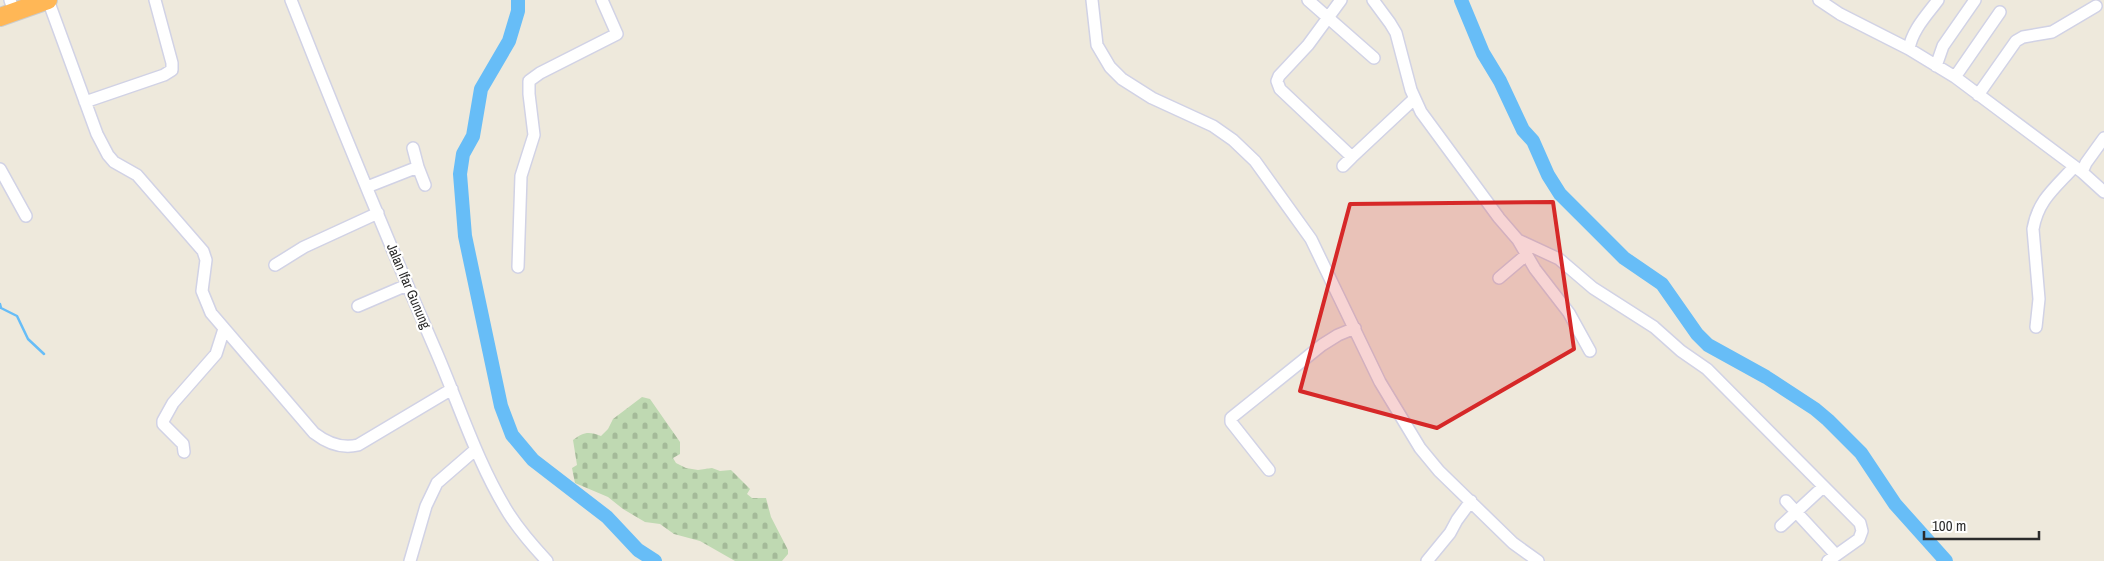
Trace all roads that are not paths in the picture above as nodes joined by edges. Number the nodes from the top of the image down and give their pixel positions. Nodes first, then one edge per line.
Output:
1 (48, 0) edge
2 (155, 0) edge
3 (291, 0) edge
4 (602, 0) edge
5 (1092, 0) edge
6 (1308, 0) edge
7 (1341, 0) edge
8 (1373, 0) edge
9 (1819, 0) edge
10 (1938, 0) edge
11 (1975, 0) edge
12 (9, 6) edge
13 (2096, 6) dead end
14 (2000, 12) dead end
15 (1327, 18) junction
16 (1909, 49) junction
17 (1374, 58) dead end
18 (1936, 66) junction
19 (1955, 77) junction
20 (1978, 95) junction
21 (1414, 99) junction
22 (86, 102) junction
23 (2104, 138) edge
24 (413, 148) dead end
25 (1352, 157) junction
26 (1343, 166) dead end
27 (0, 168) edge
28 (418, 168) junction
29 (2078, 170) junction
30 (425, 185) dead end
31 (368, 188) junction
32 (2104, 192) edge
33 (378, 212) junction
34 (26, 216) dead end
35 (1518, 240) junction
36 (1526, 255) junction
37 (275, 265) dead end
38 (518, 267) dead end
39 (1499, 278) dead end
40 (407, 285) junction
41 (358, 306) dead end
42 (2036, 327) dead end
43 (1355, 328) junction
44 (224, 329) junction
45 (1590, 351) dead end
46 (452, 389) junction
47 (475, 450) junction
48 (184, 452) dead end
49 (1269, 470) dead end
50 (1823, 487) junction
51 (1471, 501) junction
52 (1786, 501) dead end
53 (1797, 512) junction
54 (1781, 526) dead end
55 (1832, 558) edge
56 (410, 561) edge
57 (547, 561) edge
58 (1427, 561) edge
59 (1538, 561) edge

1 - 12 highway
1 - 22 street
2 - 22 street
3 - 31 street, Jalan Ifar Gunung
4 - 38 street
5 - 43 street
6 - 15 street
7 - 15 street
8 - 21 street
9 - 16 street
10 - 16 street
11 - 18 street
13 - 20 street
14 - 19 street
15 - 17 street
15 - 25 street
16 - 18 street
18 - 19 street
19 - 20 street
20 - 29 street
21 - 25 street
21 - 35 street
22 - 44 street
23 - 29 street
24 - 28 street
25 - 26 street
27 - 34 street
28 - 30 street
28 - 31 street
29 - 32 street
29 - 42 street
31 - 33 street, Jalan Ifar Gunung
33 - 37 street
33 - 40 street, Jalan Ifar Gunung
35 - 36 street
35 - 50 street
36 - 39 street
36 - 45 street
40 - 41 street
40 - 46 street, Jalan Ifar Gunung
43 - 49 street
43 - 51 street
44 - 46 street
44 - 48 street
46 - 47 street, Jalan Ifar Gunung
47 - 56 street
47 - 57 street, Jalan Ifar Gunung
50 - 53 street
50 - 55 street
51 - 58 street
51 - 59 street
52 - 53 street
53 - 54 street
53 - 55 street

